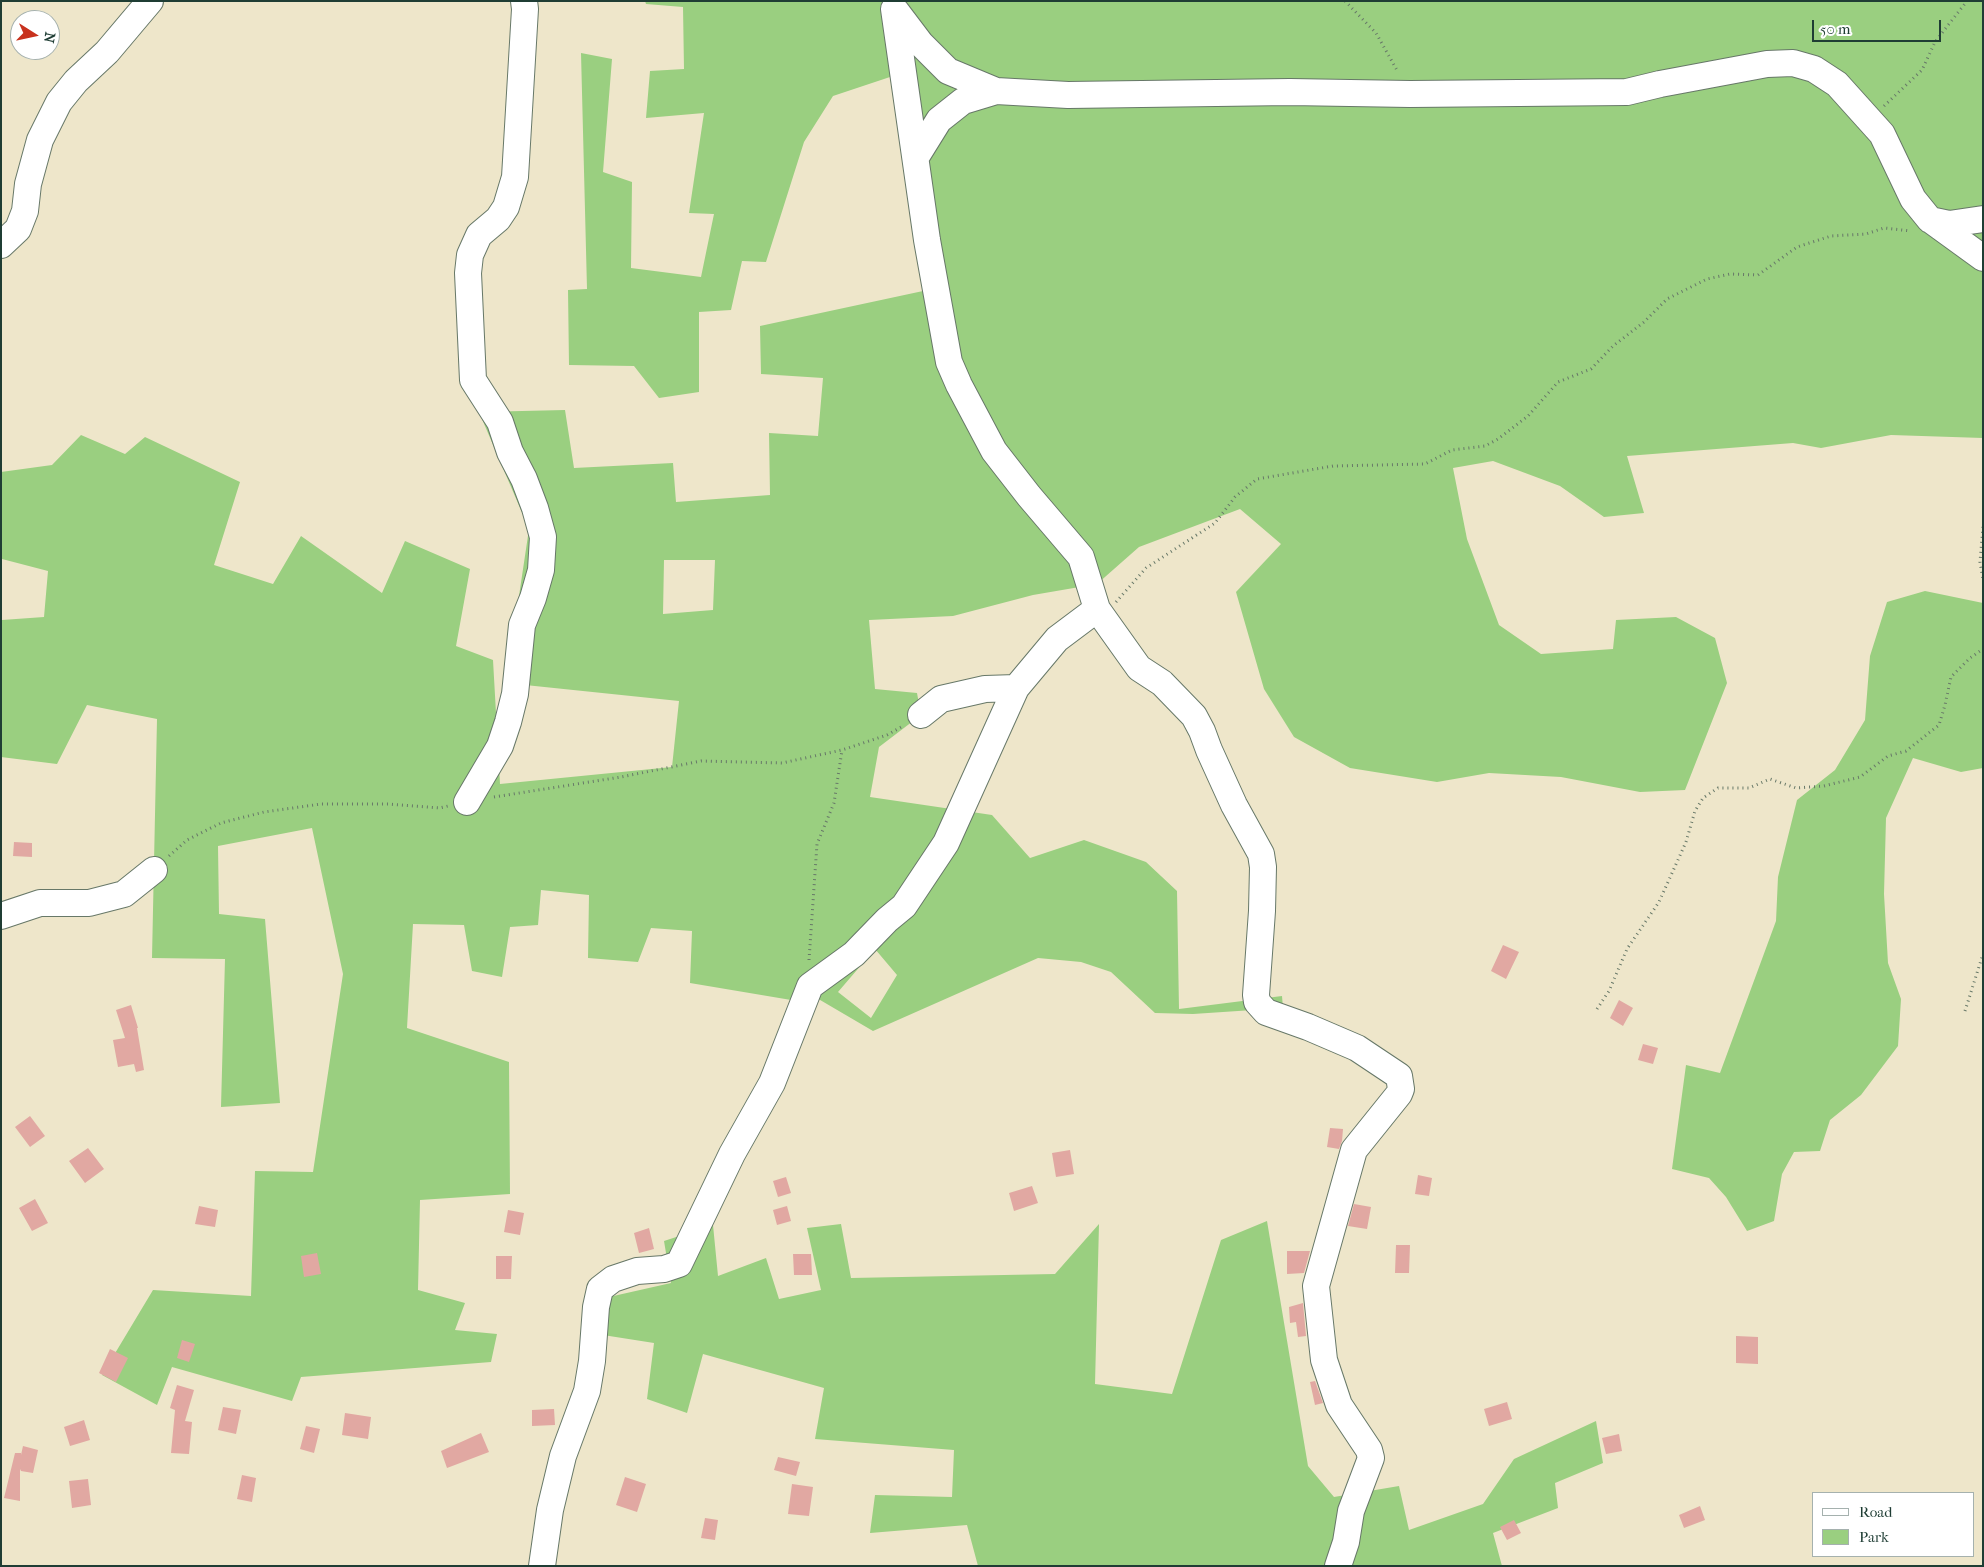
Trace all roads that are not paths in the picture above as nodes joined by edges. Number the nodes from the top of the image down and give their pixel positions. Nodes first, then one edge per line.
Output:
1 (150, 1) edge
2 (524, 1) edge
3 (894, 5) edge
4 (996, 91) junction
5 (916, 156) junction
6 (1983, 219) edge
7 (1930, 220) junction
8 (1, 245) edge
9 (1983, 258) edge
10 (1100, 614) junction
11 (1016, 688) junction
12 (921, 715) road end
13 (466, 802) road end
14 (154, 870) road end
15 (1, 916) edge
16 (542, 1566) edge
17 (1338, 1566) edge

1 - 8 street
2 - 13 street
3 - 4 street
3 - 5 street
4 - 5 street
4 - 7 street
5 - 10 street
6 - 7 street
7 - 9 street
10 - 11 street
10 - 17 street
11 - 12 street
11 - 16 street
14 - 15 street

